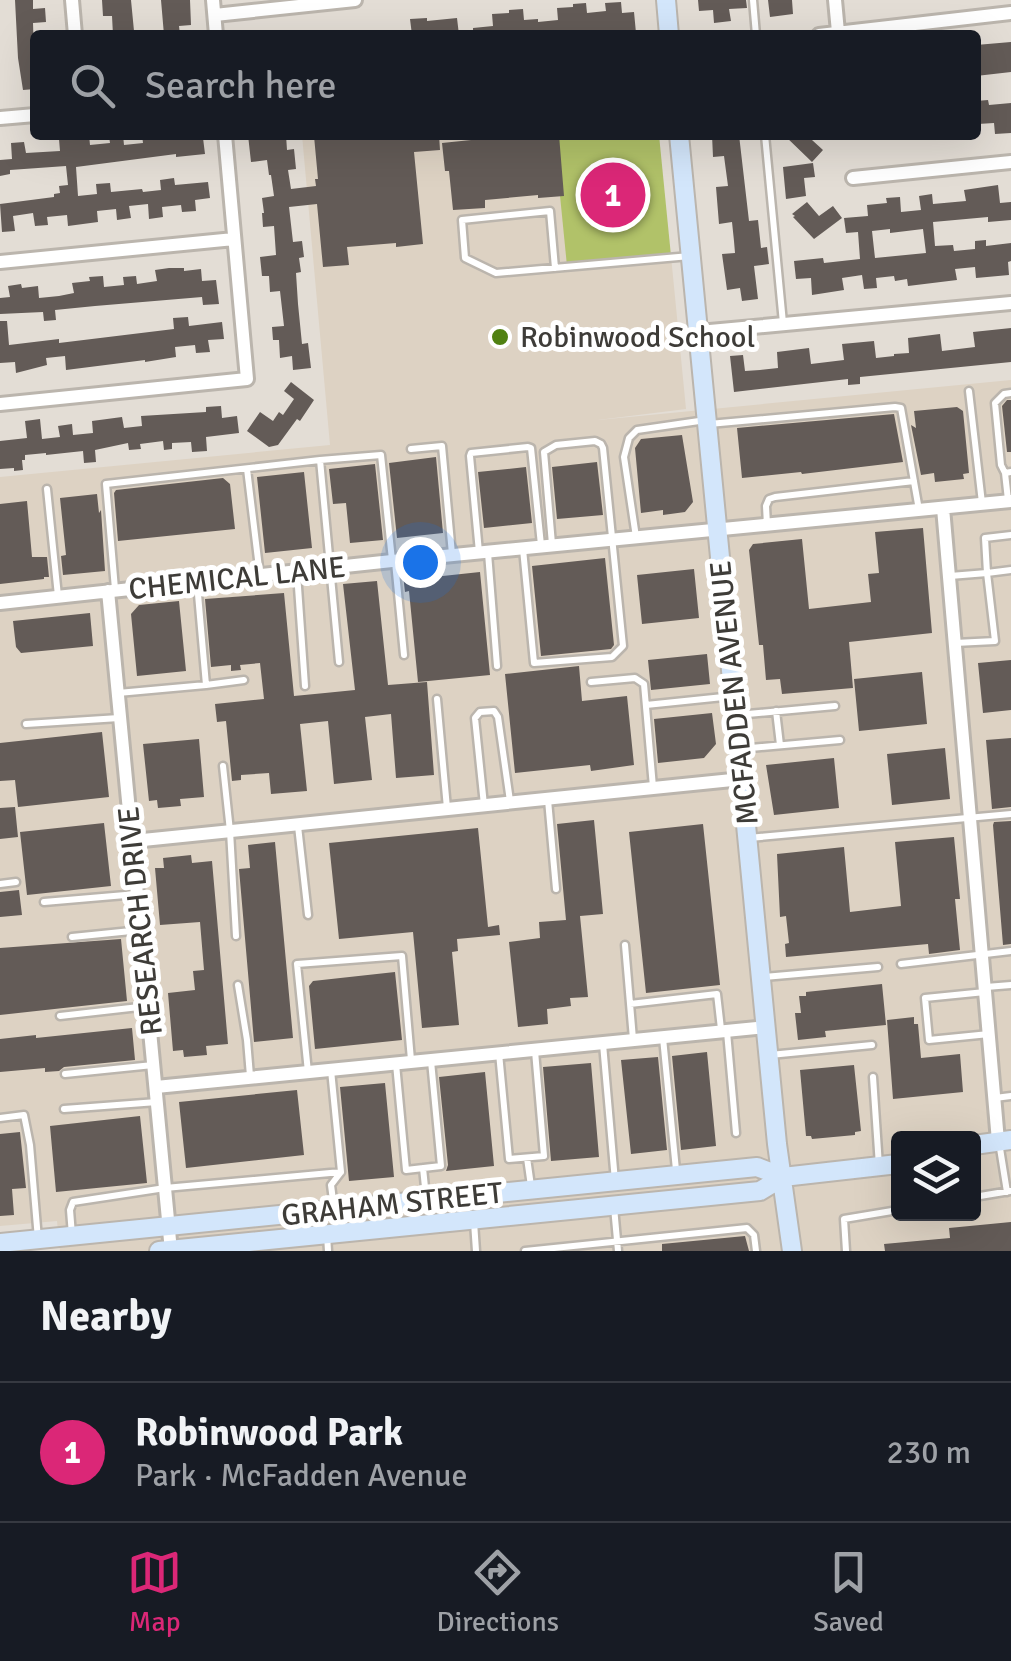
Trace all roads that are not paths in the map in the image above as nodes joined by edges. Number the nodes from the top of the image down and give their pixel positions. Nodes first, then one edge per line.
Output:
1 (72, 0) edge
2 (355, 0) edge
3 (666, 0) edge
4 (752, 0) edge
5 (835, 0) edge
6 (214, 7) edge
7 (985, 7) edge
8 (1011, 13) edge
9 (75, 30) edge
10 (669, 30) edge
11 (755, 30) edge
12 (838, 30) edge
13 (850, 30) edge
14 (30, 115) edge
15 (0, 118) edge
16 (225, 140) edge
17 (680, 140) edge
18 (766, 140) edge
19 (1011, 162) edge
20 (854, 178) dead end
21 (234, 238) junction
22 (692, 256) junction
23 (0, 262) edge
24 (555, 268) junction
25 (1011, 303) edge
26 (784, 324) junction
27 (699, 332) junction
28 (969, 391) dead end
29 (1011, 393) edge
30 (0, 404) edge
31 (708, 422) junction
32 (411, 450) dead end
33 (320, 460) junction
34 (247, 469) junction
35 (1008, 473) edge
36 (914, 481) junction
37 (47, 489) dead end
38 (1009, 501) edge
39 (982, 504) junction
40 (943, 508) junction
41 (919, 510) junction
42 (767, 525) junction
43 (718, 529) junction
44 (1011, 535) edge
45 (636, 538) junction
46 (613, 540) junction
47 (547, 546) junction
48 (523, 548) junction
49 (483, 552) junction
50 (452, 555) junction
51 (394, 561) junction
52 (331, 568) junction
53 (1011, 570) edge
54 (297, 572) junction
55 (987, 572) junction
56 (260, 576) junction
57 (949, 576) junction
58 (196, 582) junction
59 (111, 591) junction
60 (58, 596) junction
61 (0, 603) edge
62 (955, 644) junction
63 (404, 655) dead end
64 (340, 662) dead end
65 (497, 666) dead end
66 (244, 680) dead end
67 (591, 682) dead end
68 (206, 685) junction
69 (306, 686) dead end
70 (118, 693) junction
71 (437, 699) dead end
72 (646, 705) junction
73 (735, 705) junction
74 (836, 706) dead end
75 (776, 711) junction
76 (120, 718) junction
77 (26, 724) dead end
78 (840, 740) dead end
79 (780, 745) junction
80 (739, 749) junction
81 (223, 766) dead end
82 (742, 779) junction
83 (654, 788) junction
84 (548, 799) junction
85 (510, 803) junction
86 (484, 805) junction
87 (447, 809) junction
88 (1011, 814) edge
89 (971, 818) junction
90 (298, 824) junction
91 (230, 831) junction
92 (748, 838) junction
93 (133, 841) junction
94 (16, 882) dead end
95 (0, 884) edge
96 (556, 889) dead end
97 (138, 894) junction
98 (44, 902) dead end
99 (308, 915) dead end
100 (141, 930) junction
101 (236, 936) dead end
102 (72, 937) dead end
103 (625, 946) dead end
104 (1011, 952) edge
105 (983, 955) junction
106 (901, 964) dead end
107 (878, 967) dead end
108 (761, 978) junction
109 (238, 985) dead end
110 (1011, 985) edge
111 (986, 989) junction
112 (630, 1004) junction
113 (148, 1006) junction
114 (60, 1016) dead end
115 (766, 1027) junction
116 (724, 1031) junction
117 (990, 1034) junction
118 (663, 1037) junction
119 (634, 1040) junction
120 (603, 1043) junction
121 (872, 1046) dead end
122 (535, 1050) junction
123 (499, 1053) junction
124 (769, 1055) junction
125 (431, 1060) junction
126 (411, 1062) junction
127 (396, 1063) junction
128 (154, 1064) junction
129 (331, 1070) junction
130 (308, 1072) junction
131 (65, 1074) dead end
132 (250, 1077) junction
133 (873, 1077) dead end
134 (156, 1086) junction
135 (1011, 1096) edge
136 (995, 1098) junction
137 (158, 1102) junction
138 (64, 1110) dead end
139 (0, 1118) edge
140 (736, 1133) dead end
141 (1005, 1140) edge
142 (528, 1158) junction
143 (889, 1166) edge
144 (423, 1168) junction
145 (341, 1172) junction
146 (676, 1175) junction
147 (783, 1176) junction
148 (615, 1181) junction
149 (165, 1188) junction
150 (531, 1190) junction
151 (1009, 1191) edge
152 (471, 1196) junction
153 (981, 1196) edge
154 (426, 1200) junction
155 (614, 1206) junction
156 (334, 1210) junction
157 (891, 1211) edge
158 (473, 1220) junction
159 (168, 1226) junction
160 (72, 1236) junction
161 (38, 1240) junction
162 (333, 1242) edge
163 (0, 1243) edge
164 (618, 1247) edge
165 (171, 1250) edge
166 (159, 1251) edge
167 (476, 1251) edge
168 (525, 1251) edge
169 (756, 1251) edge
170 (792, 1251) edge
171 (846, 1251) edge

1 - 9 street
2 - 6 street
3 - 10 street
4 - 11 lane
5 - 12 street
7 - 8 street
7 - 13 street
14 - 15 street
16 - 21 street
17 - 22 street, MCFADDEN AVENUE
18 - 26 lane
19 - 20 street
21 - 23 street
21 - 30 street
22 - 24 lane
22 - 27 street, MCFADDEN AVENUE
24 - 24 lane
25 - 26 street
26 - 27 street
27 - 31 street, MCFADDEN AVENUE
28 - 39 lane
29 - 35 lane
31 - 36 lane
31 - 43 street, MCFADDEN AVENUE
31 - 45 lane
32 - 50 lane
33 - 34 lane
33 - 51 lane
33 - 52 lane
34 - 56 lane
34 - 59 lane
35 - 38 lane
36 - 41 lane
36 - 42 lane
37 - 60 lane
38 - 39 street, CHEMICAL LANE
39 - 40 street, CHEMICAL LANE
40 - 41 street, CHEMICAL LANE
40 - 57 street
41 - 42 street, CHEMICAL LANE
42 - 43 street, CHEMICAL LANE
43 - 45 street, CHEMICAL LANE
43 - 73 street, MCFADDEN AVENUE
44 - 55 lane
45 - 46 street, CHEMICAL LANE
46 - 47 street, CHEMICAL LANE
46 - 47 lane
46 - 48 lane
47 - 48 street, CHEMICAL LANE
47 - 49 lane
48 - 49 street, CHEMICAL LANE
49 - 50 street, CHEMICAL LANE
49 - 65 lane
50 - 51 street, CHEMICAL LANE
51 - 52 street, CHEMICAL LANE
51 - 63 lane
52 - 54 street, CHEMICAL LANE
52 - 64 lane
53 - 55 lane
54 - 56 street, CHEMICAL LANE
54 - 69 lane
55 - 57 lane
55 - 62 lane
56 - 58 street, CHEMICAL LANE
57 - 62 street
58 - 59 street, CHEMICAL LANE
58 - 68 lane
59 - 60 street, CHEMICAL LANE
59 - 70 street, RESEARCH DRIVE
60 - 61 street, CHEMICAL LANE
62 - 89 street
66 - 68 lane
67 - 72 lane
68 - 70 lane
70 - 76 street, RESEARCH DRIVE
71 - 87 lane
72 - 73 lane
72 - 83 lane
73 - 75 lane
73 - 80 street, MCFADDEN AVENUE
74 - 75 lane
75 - 79 lane
76 - 77 lane
76 - 93 street, RESEARCH DRIVE
78 - 79 lane
79 - 80 lane
80 - 82 street, MCFADDEN AVENUE
81 - 91 lane
82 - 83 street
82 - 92 street, MCFADDEN AVENUE
83 - 84 street
84 - 85 street
84 - 96 lane
85 - 86 street
85 - 86 lane
86 - 87 street
87 - 90 street
88 - 89 lane
89 - 92 lane
89 - 105 street
90 - 91 street
90 - 99 lane
91 - 93 street
91 - 101 lane
92 - 108 street, MCFADDEN AVENUE
93 - 97 street, RESEARCH DRIVE
94 - 95 lane
97 - 98 lane
97 - 100 street, RESEARCH DRIVE
100 - 102 lane
100 - 113 street, RESEARCH DRIVE
103 - 112 lane
104 - 105 lane
105 - 106 lane
105 - 111 street
107 - 108 lane
108 - 115 street, MCFADDEN AVENUE
109 - 132 lane
110 - 111 lane
111 - 117 street
111 - 117 lane
112 - 116 lane
112 - 119 lane
113 - 114 lane
113 - 128 street, RESEARCH DRIVE
115 - 116 street
115 - 124 street, MCFADDEN AVENUE
116 - 118 street
116 - 140 lane
117 - 136 street
118 - 119 street
118 - 146 lane
119 - 120 street
120 - 122 street
120 - 148 lane
121 - 124 lane
122 - 123 street
122 - 142 lane
123 - 125 street
123 - 142 lane
124 - 147 street, MCFADDEN AVENUE
125 - 126 street
125 - 144 lane
126 - 127 street
126 - 130 lane
127 - 129 street
127 - 144 lane
128 - 131 lane
128 - 134 street, RESEARCH DRIVE
129 - 130 street
129 - 145 lane
130 - 132 street
132 - 134 street
133 - 143 lane
134 - 137 street, RESEARCH DRIVE
135 - 136 lane
136 - 141 street
137 - 138 lane
137 - 149 street, RESEARCH DRIVE
139 - 161 lane
141 - 151 lane
142 - 150 lane
143 - 147 street, GRAHAM STREET
144 - 154 lane
145 - 149 lane
145 - 156 lane
146 - 147 street, GRAHAM STREET
146 - 148 street, GRAHAM STREET
147 - 155 street, GRAHAM STREET
147 - 170 street, MCFADDEN AVENUE
148 - 150 street, GRAHAM STREET
149 - 159 street, RESEARCH DRIVE
149 - 160 lane
150 - 152 street, GRAHAM STREET
151 - 153 lane
152 - 154 street, GRAHAM STREET
152 - 158 street
154 - 156 street, GRAHAM STREET
155 - 158 street, GRAHAM STREET
155 - 164 lane
156 - 159 street, GRAHAM STREET
157 - 171 lane
158 - 162 street, GRAHAM STREET
158 - 167 lane
159 - 160 street, GRAHAM STREET
159 - 165 street, RESEARCH DRIVE
160 - 161 street, GRAHAM STREET
161 - 163 street, GRAHAM STREET
162 - 165 street, GRAHAM STREET
164 - 168 lane
164 - 169 lane
165 - 166 street, GRAHAM STREET

